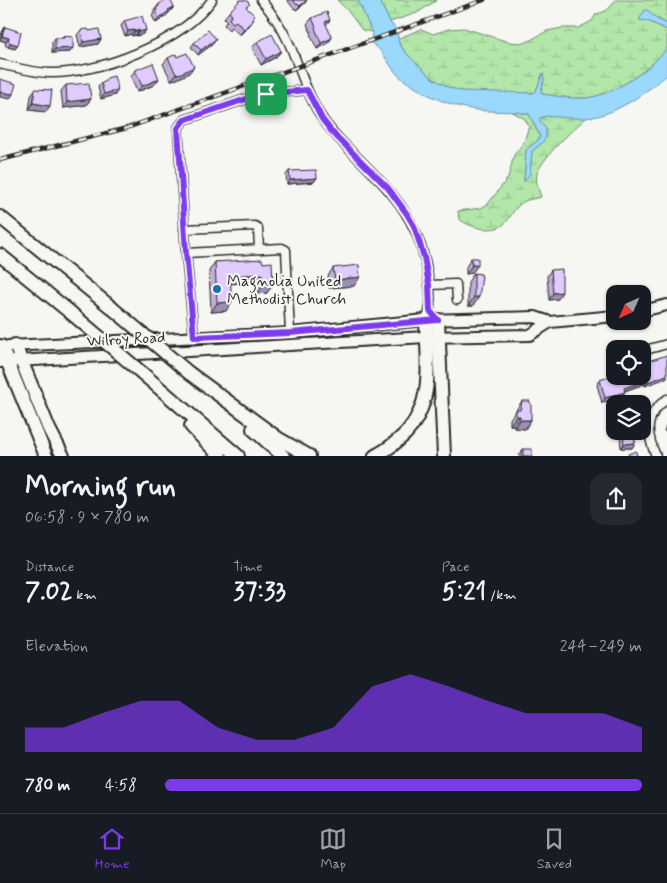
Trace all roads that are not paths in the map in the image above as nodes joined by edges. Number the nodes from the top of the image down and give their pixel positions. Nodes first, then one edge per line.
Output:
1 (212, 0) edge
2 (261, 0) edge
3 (0, 64) edge
4 (307, 90) junction
5 (0, 217) edge
6 (184, 230) junction
7 (259, 250) junction
8 (186, 253) junction
9 (0, 255) edge
10 (429, 285) junction
11 (458, 300) dead end
12 (667, 305) edge
13 (651, 309) edge
14 (431, 317) junction
15 (606, 318) edge
16 (550, 322) junction
17 (290, 333) junction
18 (194, 337) junction
19 (432, 337) junction
20 (667, 344) edge
21 (15, 345) junction
22 (0, 346) edge
23 (651, 348) edge
24 (20, 360) junction
25 (3, 362) edge
26 (189, 372) junction
27 (142, 373) junction
28 (667, 399) edge
29 (46, 456) edge
30 (63, 456) edge
31 (220, 456) edge
32 (238, 456) edge
33 (283, 456) edge
34 (309, 456) edge
35 (375, 456) edge
36 (444, 456) edge
37 (656, 456) edge

1 - 3 street
2 - 4 street
4 - 6 street
4 - 10 street
5 - 26 highway, bridge
6 - 7 street
6 - 8 street
7 - 8 street
7 - 17 street
8 - 18 street
9 - 27 highway, bridge
10 - 11 street
10 - 14 street
12 - 13 main road
14 - 16 main road, Wilroy Road
14 - 17 main road, Wilroy Road
14 - 19 highway
15 - 16 main road, Wilroy Road
16 - 19 main road, Wilroy Road
17 - 18 main road, Wilroy Road
18 - 21 main road, Wilroy Road
19 - 24 main road, Wilroy Road
19 - 35 highway
19 - 36 highway
20 - 23 street
21 - 22 main road, Wilroy Road
21 - 24 highway
22 - 25 highway
24 - 25 main road, Wilroy Road
24 - 30 highway
25 - 29 highway
26 - 33 highway
26 - 34 highway
27 - 31 highway
27 - 32 highway
28 - 37 street

